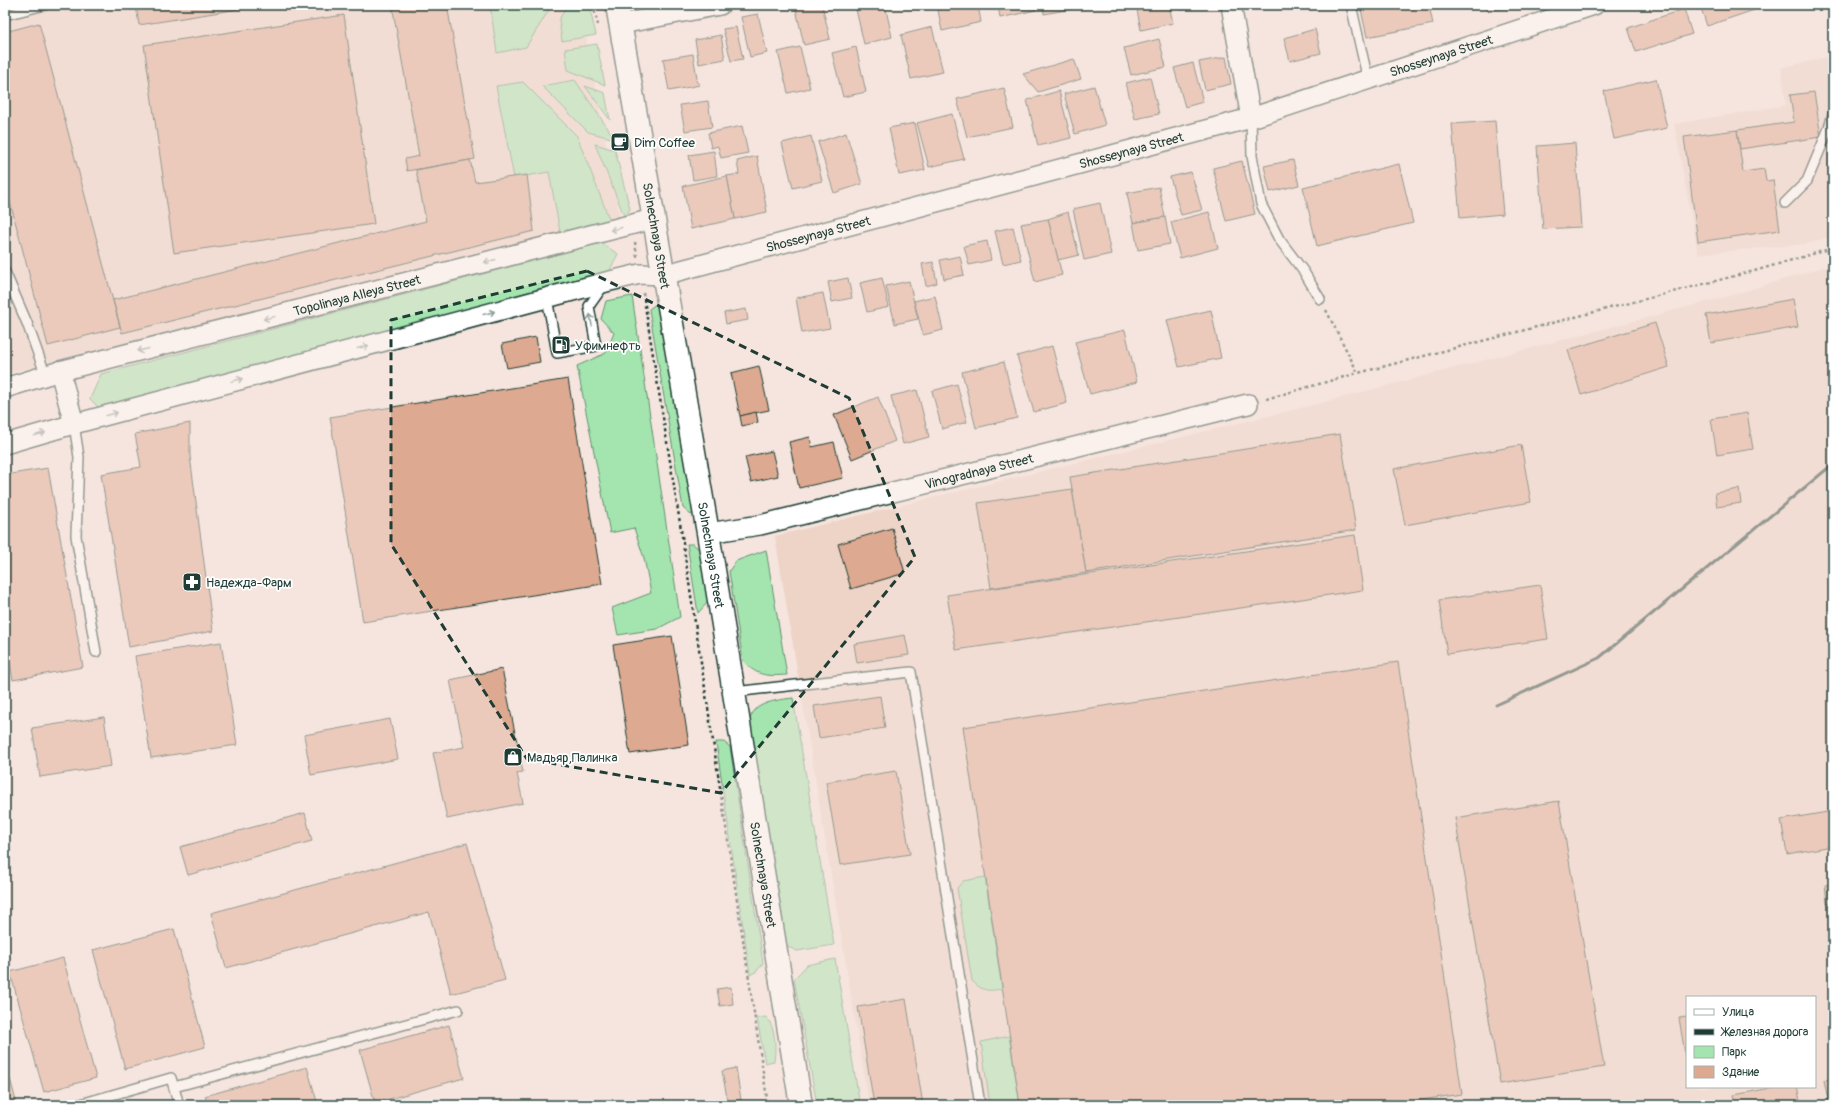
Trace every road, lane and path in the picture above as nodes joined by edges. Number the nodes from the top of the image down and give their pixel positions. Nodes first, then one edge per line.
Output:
1 (45, 5) edge
2 (720, 5) edge
3 (1231, 5) edge
4 (1351, 5) edge
5 (1594, 5) edge
6 (1559, 11) edge
7 (619, 14) edge
8 (5, 15) edge
9 (1368, 80) junction
10 (1833, 114) edge
11 (1251, 118) junction
12 (1786, 204) dead end
13 (653, 219) junction
14 (1833, 248) edge
15 (5, 272) edge
16 (640, 274) junction
17 (662, 275) junction
18 (606, 282) junction
19 (548, 298) junction
20 (1320, 299) joint
21 (53, 373) junction
22 (1358, 373) junction
23 (5, 388) edge
24 (1248, 404) joint
25 (74, 424) junction
26 (5, 444) edge
27 (708, 533) junction
28 (96, 652) dead end
29 (734, 692) junction
30 (458, 1010) dead end
31 (174, 1087) junction
32 (77, 1105) edge
33 (179, 1105) edge
34 (768, 1105) edge
35 (801, 1105) edge
36 (980, 1105) edge

1 - 8 lane
2 - 7 street
3 - 11 street
4 - 9 lane
5 - 6 street, Shosseynaya Street
6 - 9 street, Shosseynaya Street
7 - 13 main road, Solnechnaya Street
9 - 11 street, Shosseynaya Street
10 - 12 lane
11 - 17 street, Shosseynaya Street
11 - 20 lane
13 - 17 main road, Solnechnaya Street
13 -> 21 street, Topolinaya Alleya Street
14 - 22 path
15 - 21 lane
16 - 17 street
16 - 18 street
16 - 34 path
17 - 27 main road, Solnechnaya Street
18 - 19 street
19 -> 18 lane
25 -> 19 street
20 - 22 path
21 - 23 street, Topolinaya Alleya Street
21 - 25 street
22 - 24 path
24 - 27 street, Vinogradnaya Street
26 -> 25 street
25 - 28 lane
27 - 29 main road, Solnechnaya Street
29 - 35 main road, Solnechnaya Street
29 - 36 lane
30 - 31 lane
31 - 32 lane
31 - 33 lane

